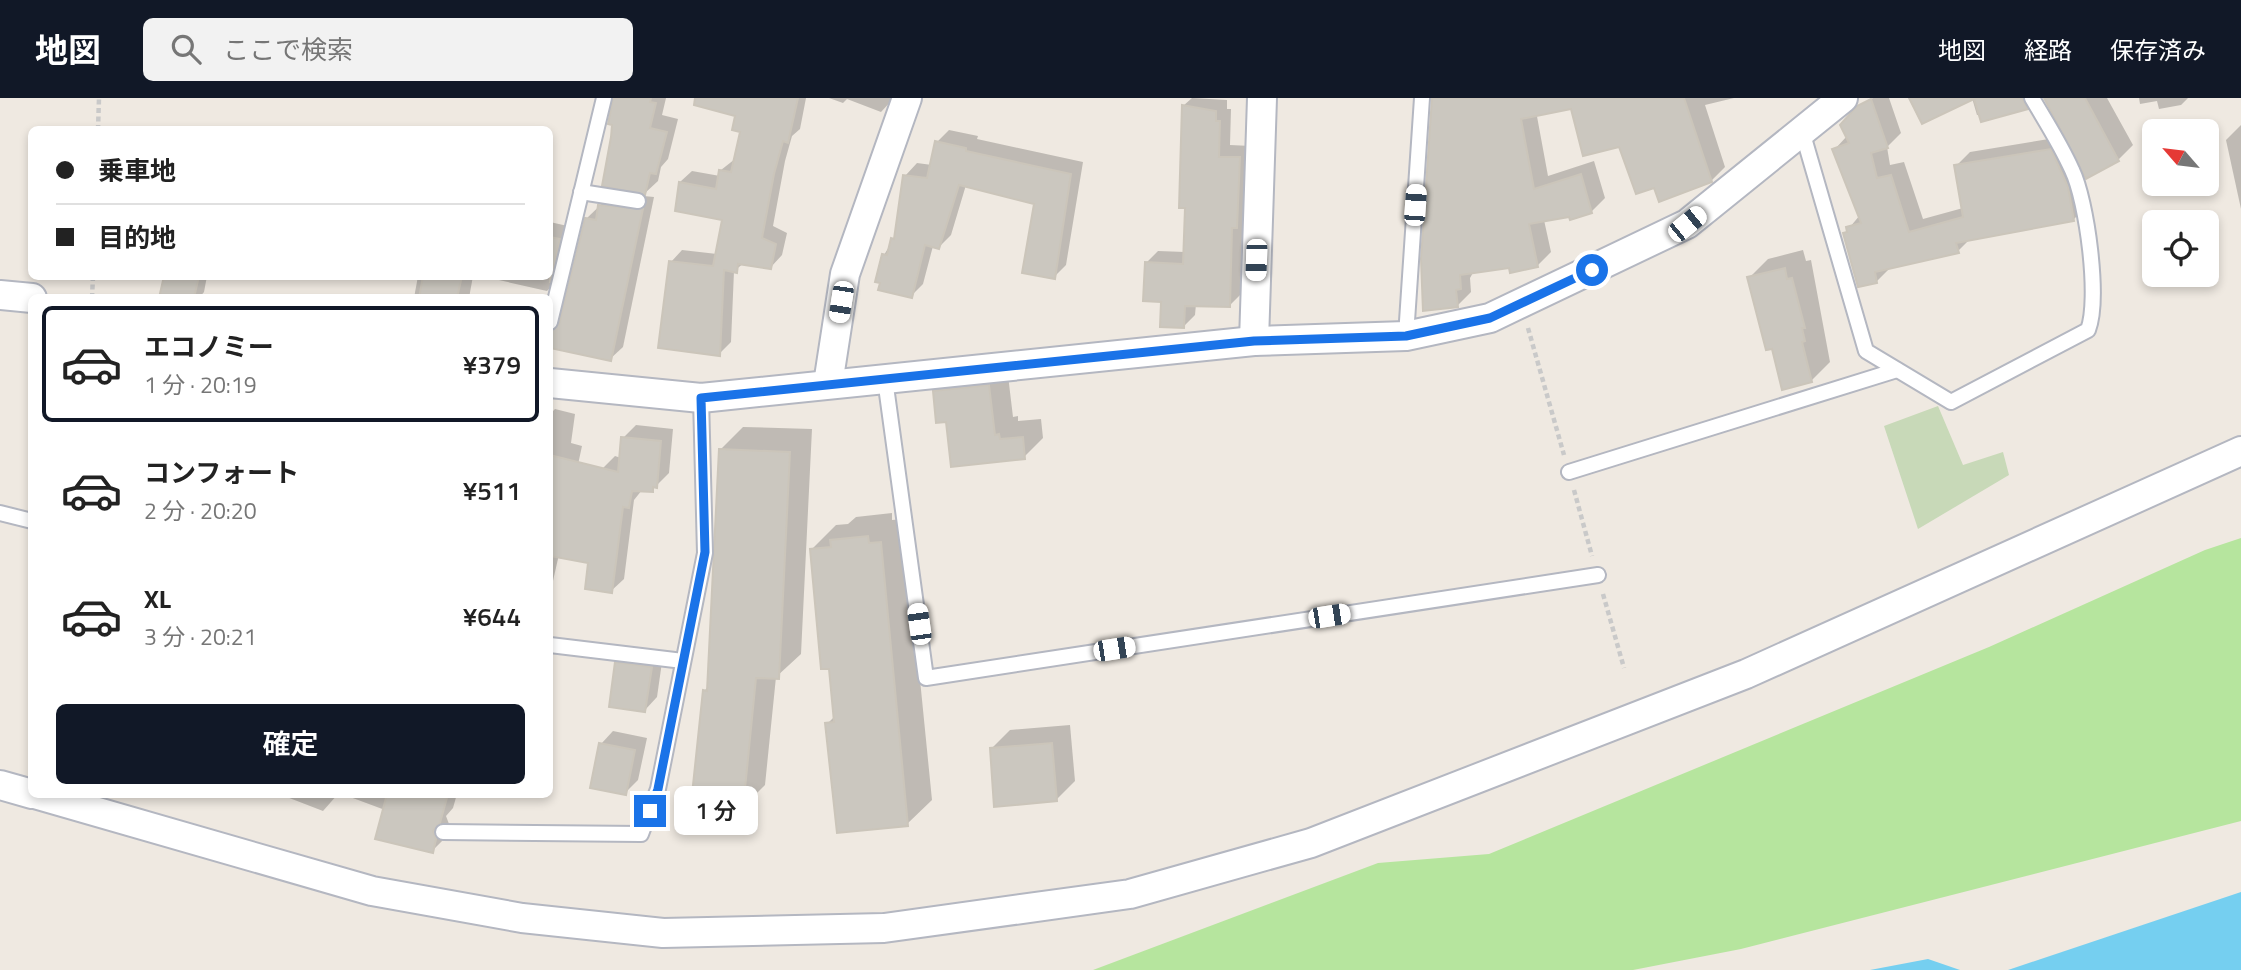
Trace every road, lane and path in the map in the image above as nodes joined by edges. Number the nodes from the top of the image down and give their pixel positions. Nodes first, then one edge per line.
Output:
1 (99, 98) edge
2 (604, 98) edge
3 (907, 98) edge
4 (1262, 98) edge
5 (1422, 98) edge
6 (1843, 98) edge
7 (2032, 98) edge
8 (97, 126) edge
9 (1802, 131) junction
10 (581, 192) junction
11 (638, 201) dead end
12 (0, 295) edge
13 (28, 298) edge
14 (553, 309) edge
15 (1406, 336) junction
16 (1254, 341) junction
17 (1897, 370) junction
18 (886, 379) junction
19 (553, 383) edge
20 (828, 384) junction
21 (701, 398) junction
22 (2241, 451) edge
23 (1569, 472) dead end
24 (0, 513) edge
25 (28, 520) edge
26 (1598, 575) dead end
27 (553, 645) edge
28 (683, 661) junction
29 (0, 785) edge
30 (28, 793) edge
31 (47, 798) edge
32 (443, 832) dead end

1 - 8 path
2 - 10 lane
3 - 20 street
4 - 16 street
5 - 15 lane
6 - 9 street
7 - 17 lane
9 - 15 street
9 - 17 lane
10 - 11 lane
10 - 14 lane
12 - 13 street
15 - 16 street
16 - 18 street
17 - 23 lane
18 - 20 street
18 - 26 lane
19 - 21 street
20 - 21 street
21 - 28 lane
22 - 31 street
24 - 25 lane
27 - 28 lane
28 - 32 lane
29 - 30 street

